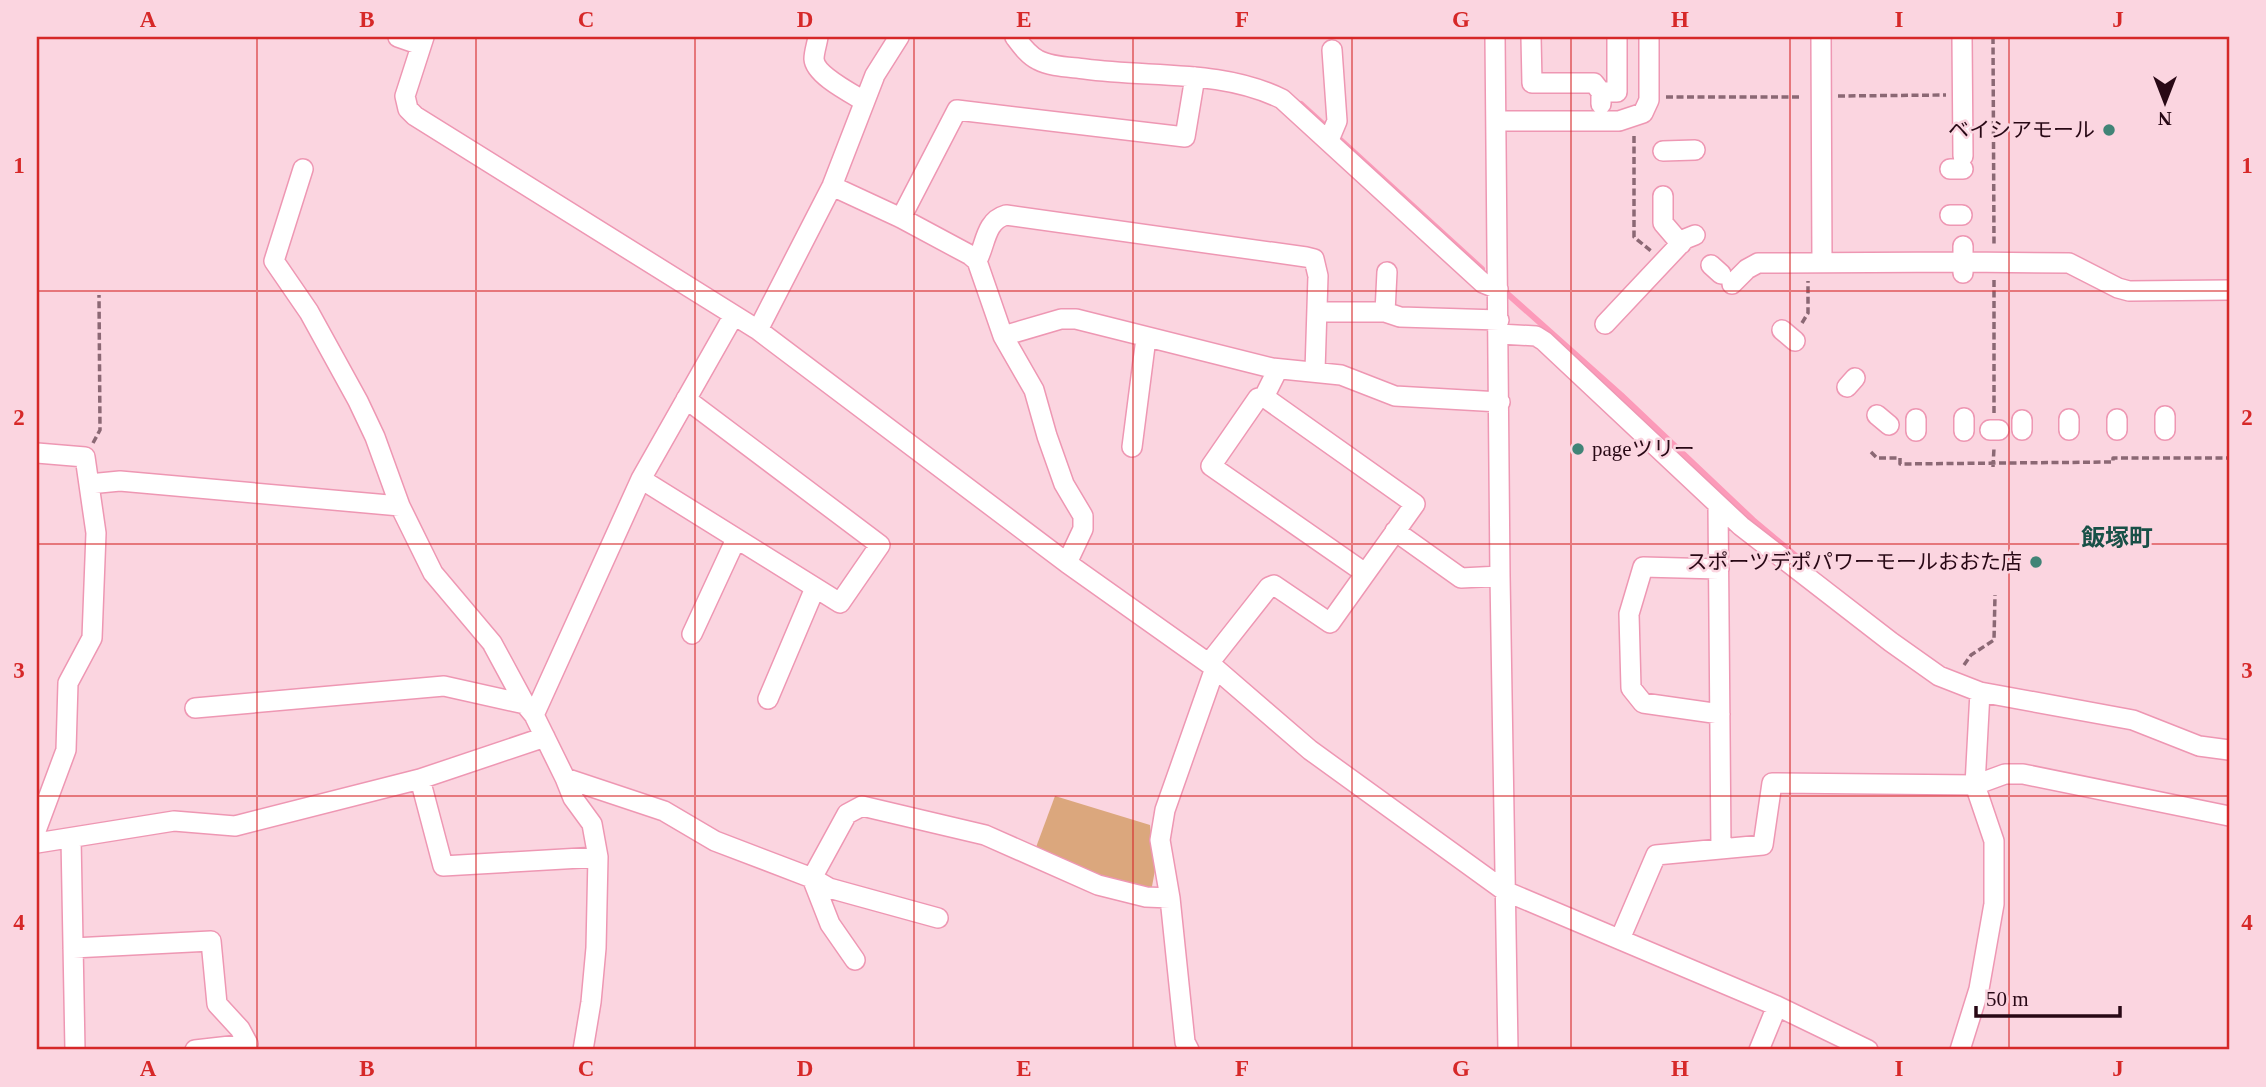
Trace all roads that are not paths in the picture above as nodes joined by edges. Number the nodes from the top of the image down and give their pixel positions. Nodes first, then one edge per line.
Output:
1 (398, 37) edge
2 (818, 37) edge
3 (899, 37) edge
4 (1015, 37) edge
5 (1495, 37) edge
6 (1531, 37) edge
7 (1616, 37) edge
8 (1649, 37) edge
9 (1821, 37) edge
10 (1962, 37) edge
11 (423, 41) edge
12 (1332, 50) dead end
13 (1195, 77) junction
14 (1601, 92) junction
15 (864, 101) junction
16 (1497, 121) junction
17 (1602, 121) junction
18 (1329, 140) junction
19 (1695, 150) dead end
20 (1662, 151) dead end
21 (1959, 164) dead end
22 (303, 169) dead end
23 (832, 186) junction
24 (1662, 196) dead end
25 (901, 218) junction
26 (976, 261) junction
27 (1822, 262) junction
28 (1388, 271) dead end
29 (1721, 275) dead end
30 (1498, 289) junction
31 (2218, 295) edge
32 (1318, 312) junction
33 (1385, 312) junction
34 (734, 315) junction
35 (1605, 324) dead end
36 (1499, 327) junction
37 (758, 330) junction
38 (1003, 336) junction
39 (1146, 338) junction
40 (1272, 369) junction
41 (1315, 371) junction
42 (1264, 397) junction
43 (686, 399) junction
44 (1500, 402) junction
45 (1132, 447) dead end
46 (37, 453) edge
47 (641, 479) junction
48 (89, 484) junction
49 (1718, 505) junction
50 (400, 506) junction
51 (1395, 531) junction
52 (736, 538) junction
53 (1067, 563) junction
54 (1719, 569) junction
55 (1365, 573) junction
56 (1500, 576) junction
57 (816, 588) junction
58 (692, 634) dead end
59 (1212, 665) junction
60 (1980, 692) junction
61 (768, 699) dead end
62 (195, 708) dead end
63 (530, 709) junction
64 (1720, 714) junction
65 (545, 737) junction
66 (2229, 750) edge
67 (565, 778) junction
68 (420, 779) junction
69 (1975, 785) junction
70 (2229, 816) edge
71 (37, 828) edge
72 (71, 838) junction
73 (37, 843) edge
74 (1721, 849) junction
75 (597, 857) junction
76 (812, 878) junction
77 (1505, 891) junction
78 (1170, 898) junction
79 (938, 918) dead end
80 (1620, 939) junction
81 (73, 948) junction
82 (855, 960) dead end
83 (1777, 1006) junction
84 (75, 1050) edge
85 (195, 1050) edge
86 (583, 1050) edge
87 (1189, 1050) edge
88 (1508, 1050) edge
89 (1759, 1050) edge
90 (1868, 1050) edge
91 (1960, 1050) edge

1 - 11 street
2 - 15 street
3 - 15 street
4 - 13 street
5 - 16 street
6 - 14 street
7 - 14 street
8 - 17 street
9 - 27 street
10 - 21 street
11 - 34 street
12 - 18 street
13 - 18 street
13 - 25 street
14 - 17 street
15 - 23 street
16 - 17 street
16 - 30 street
18 - 30 street
19 - 20 street
22 - 50 street
23 - 25 street
23 - 37 street
24 - 35 street
25 - 26 street
26 - 32 street
26 - 38 street
27 - 29 street
27 - 31 street
28 - 33 street
30 - 36 street
32 - 33 street
32 - 41 street
33 - 36 street
34 - 37 street
34 - 43 street
36 - 44 street
36 - 49 street
37 - 53 street
38 - 39 street
38 - 53 street
39 - 40 street
39 - 45 street
40 - 41 street
40 - 42 street
41 - 44 street
42 - 51 street
42 - 55 street
43 - 47 street
43 - 57 street
44 - 56 street
46 - 48 street
47 - 52 street
47 - 63 street
48 - 50 street
48 - 71 street
49 - 54 street
49 - 60 street
50 - 63 street
51 - 55 street
51 - 56 street
52 - 57 street
52 - 58 street
53 - 59 street
54 - 64 street
54 - 64 street
55 - 59 street
56 - 77 street
57 - 61 street
59 - 77 street
59 - 78 street
60 - 66 street
60 - 69 street
62 - 63 street
63 - 65 street
64 - 74 street
65 - 67 street
65 - 68 street
67 - 75 street
67 - 76 street
68 - 72 street
68 - 75 street
69 - 70 street
69 - 74 street
69 - 91 street
72 - 73 street
72 - 81 street
74 - 80 street
75 - 86 street
76 - 78 street
76 - 79 street
76 - 82 street
77 - 80 street
77 - 88 street
78 - 87 street
80 - 83 street
81 - 84 street
81 - 85 street
83 - 89 street
83 - 90 street

